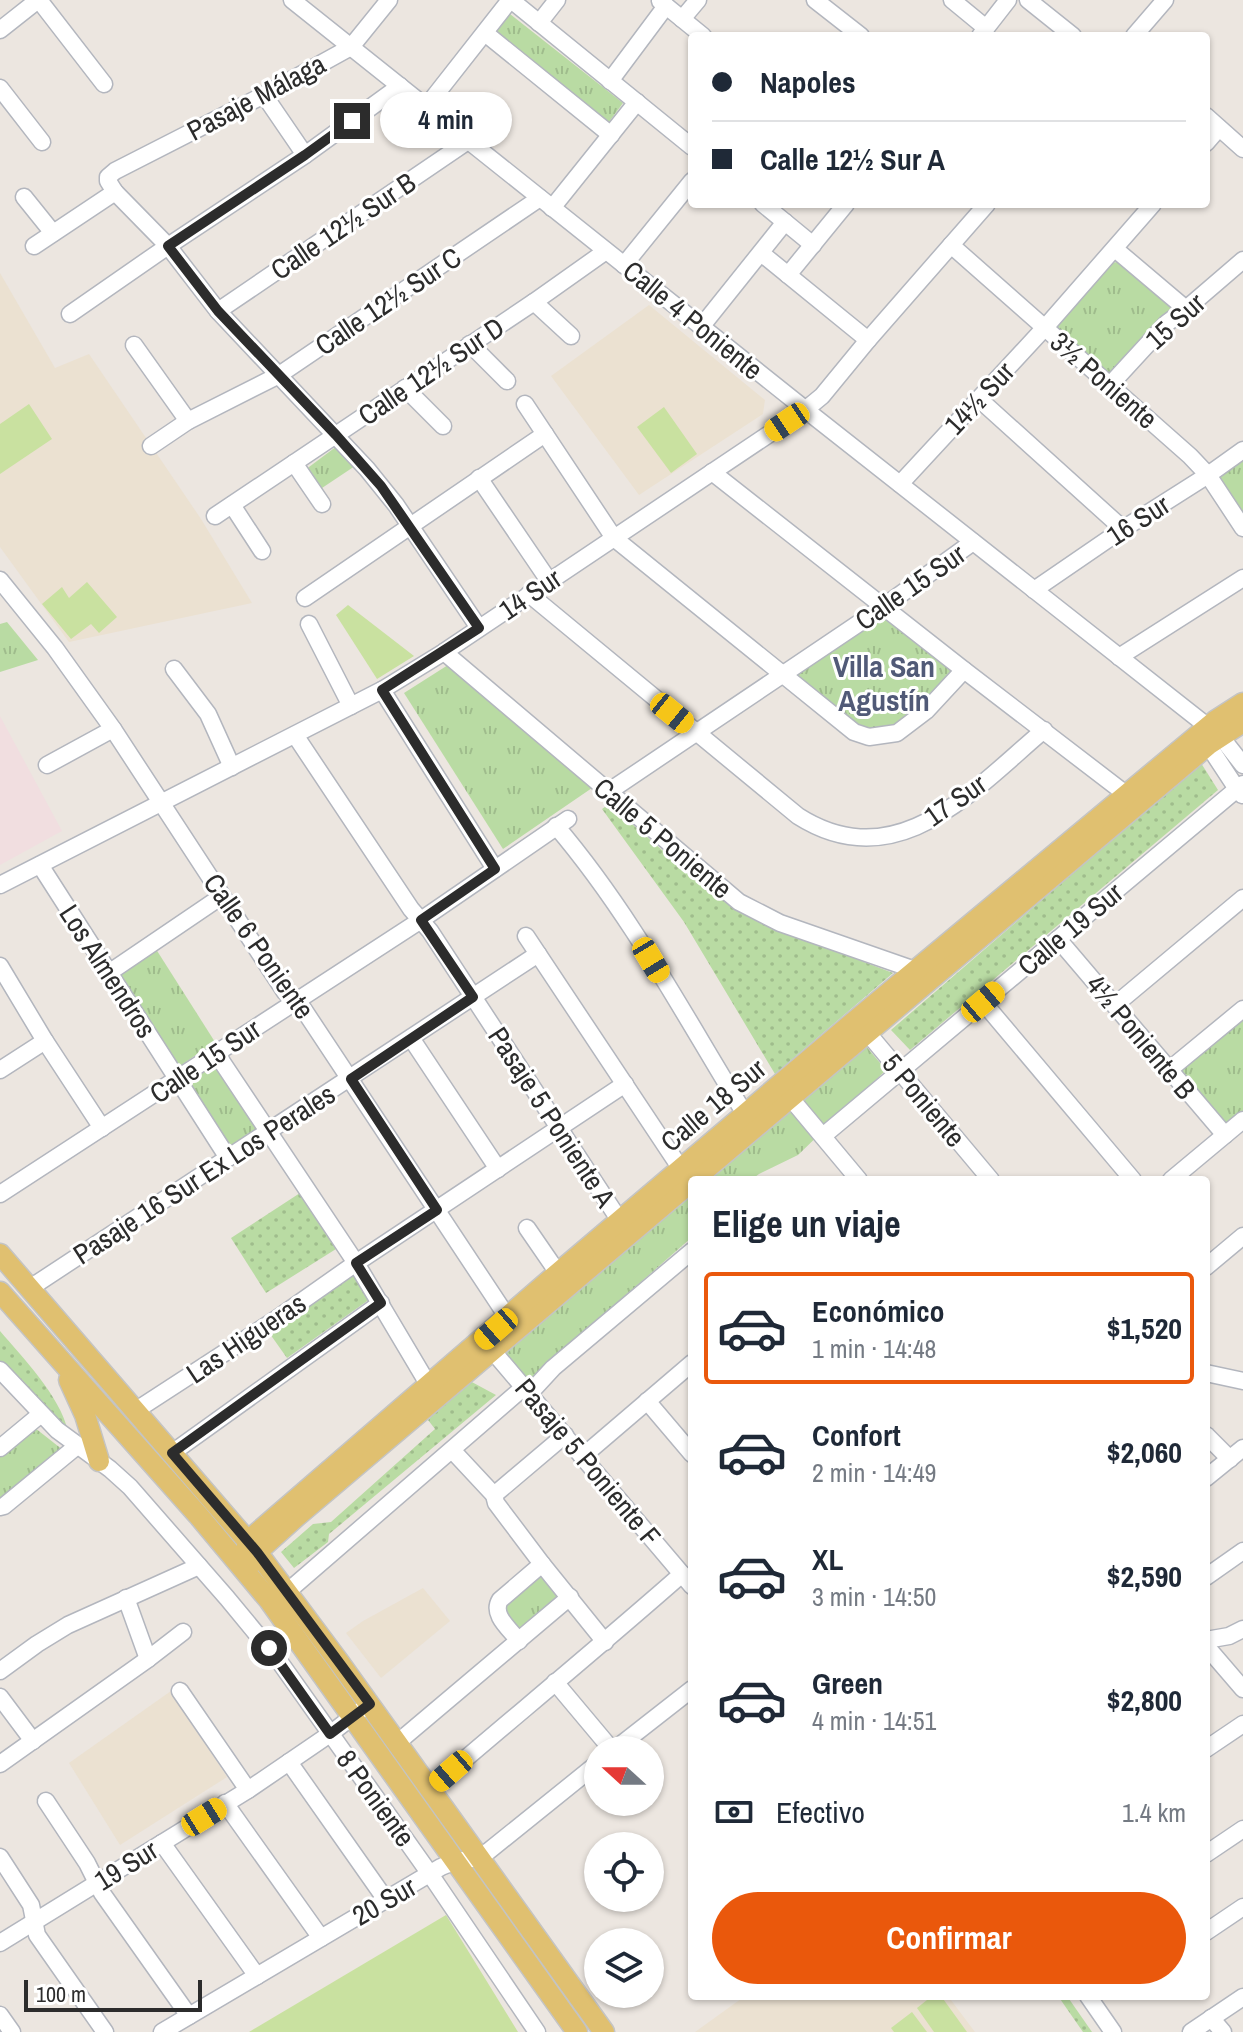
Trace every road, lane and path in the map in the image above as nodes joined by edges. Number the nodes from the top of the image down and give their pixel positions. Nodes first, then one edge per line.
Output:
1 (39, 0) edge
2 (292, 0) edge
3 (389, 0) edge
4 (511, 0) edge
5 (557, 0) edge
6 (698, 0) edge
7 (815, 0) edge
8 (1008, 0) edge
9 (1028, 0) edge
10 (1164, 0) edge
11 (959, 2) edge
12 (662, 3) edge
13 (682, 19) junction
14 (539, 23) junction
15 (0, 30) edge
16 (698, 32) edge
17 (856, 32) edge
18 (983, 32) edge
19 (1068, 32) edge
20 (1137, 32) edge
21 (485, 33) junction
22 (351, 47) junction
23 (610, 81) junction
24 (104, 84) dead end
25 (400, 86) junction
26 (0, 88) edge
27 (264, 95) junction
28 (637, 102) junction
29 (426, 107) junction
30 (1210, 120) edge
31 (1219, 128) junction
32 (611, 135) junction
33 (1210, 138) edge
34 (468, 141) junction
35 (42, 142) dead end
36 (688, 144) edge
37 (1243, 149) edge
38 (305, 155) junction
39 (112, 184) junction
40 (688, 186) edge
41 (24, 197) dead end
42 (546, 203) junction
43 (768, 208) edge
44 (843, 208) edge
45 (983, 208) edge
46 (1150, 208) edge
47 (785, 222) junction
48 (53, 233) junction
49 (813, 245) junction
50 (951, 245) junction
51 (34, 246) dead end
52 (168, 246) junction
53 (1115, 249) junction
54 (606, 251) junction
55 (761, 253) junction
56 (1243, 260) edge
57 (624, 265) junction
58 (788, 275) junction
59 (534, 302) junction
60 (1186, 309) junction
61 (218, 311) junction
62 (70, 314) dead end
63 (701, 327) junction
64 (1045, 328) junction
65 (571, 336) dead end
66 (868, 340) junction
67 (470, 344) junction
68 (134, 345) dead end
69 (279, 375) junction
70 (507, 381) dead end
71 (1110, 385) junction
72 (405, 388) junction
73 (979, 399) junction
74 (525, 404) dead end
75 (805, 410) junction
76 (188, 421) junction
77 (443, 426) dead end
78 (545, 434) junction
79 (336, 435) junction
80 (151, 446) dead end
81 (1243, 450) edge
82 (294, 463) junction
83 (712, 472) junction
84 (1208, 475) junction
85 (479, 478) junction
86 (900, 484) junction
87 (322, 504) dead end
88 (232, 505) junction
89 (215, 516) dead end
90 (409, 525) junction
91 (1243, 528) edge
92 (1123, 529) junction
93 (614, 538) junction
94 (973, 542) junction
95 (262, 551) dead end
96 (1243, 578) edge
97 (0, 580) edge
98 (549, 581) junction
99 (1034, 590) junction
100 (529, 594) junction
101 (305, 598) dead end
102 (883, 607) junction
103 (309, 624) dead end
104 (479, 628) junction
105 (444, 652) junction
106 (1119, 657) junction
107 (174, 669) dead end
108 (964, 670) junction
109 (783, 675) junction
110 (382, 690) junction
111 (1243, 703) edge
112 (351, 706) junction
113 (1243, 722) edge
114 (113, 729) junction
115 (1044, 730) junction
116 (696, 732) junction
117 (295, 735) junction
118 (1212, 736) junction
119 (47, 765) dead end
120 (1243, 765) edge
121 (232, 767) junction
122 (1241, 790) edge
123 (608, 792) junction
124 (1127, 795) junction
125 (162, 802) junction
126 (40, 865) junction
127 (495, 869) junction
128 (0, 885) edge
129 (222, 896) junction
130 (1243, 898) edge
131 (421, 920) junction
132 (526, 936) dead end
133 (1058, 939) junction
134 (538, 954) junction
135 (0, 966) edge
136 (915, 970) junction
137 (110, 972) junction
138 (473, 997) junction
139 (295, 1000) junction
140 (983, 1002) junction
141 (1115, 1005) junction
142 (1242, 1011) edge
143 (862, 1025) junction
144 (411, 1038) junction
145 (45, 1041) junction
146 (216, 1053) junction
147 (0, 1070) edge
148 (1169, 1070) junction
149 (900, 1071) junction
150 (178, 1079) junction
151 (351, 1079) junction
152 (625, 1084) junction
153 (786, 1092) junction
154 (745, 1114) junction
155 (1243, 1120) edge
156 (102, 1128) junction
157 (560, 1129) junction
158 (268, 1132) junction
159 (1225, 1135) junction
160 (823, 1136) junction
161 (228, 1158) junction
162 (498, 1169) junction
163 (688, 1176) edge
164 (690, 1176) edge
165 (690, 1176) edge
166 (856, 1176) edge
167 (988, 1176) edge
168 (1130, 1176) edge
169 (1176, 1176) edge
170 (688, 1178) edge
171 (688, 1178) edge
172 (0, 1194) edge
173 (437, 1210) junction
174 (620, 1221) junction
175 (527, 1228) dead end
176 (1243, 1236) edge
177 (0, 1254) edge
178 (688, 1254) edge
179 (356, 1263) junction
180 (1210, 1264) edge
181 (558, 1273) junction
182 (30, 1288) junction
183 (0, 1292) edge
184 (381, 1303) junction
185 (508, 1318) junction
186 (488, 1345) junction
187 (56, 1355) junction
188 (688, 1366) edge
189 (0, 1370) edge
190 (1210, 1373) edge
191 (1239, 1375) edge
192 (428, 1384) junction
193 (527, 1390) junction
194 (647, 1401) junction
195 (135, 1411) junction
196 (41, 1414) junction
197 (565, 1435) junction
198 (1210, 1438) edge
199 (77, 1446) junction
200 (0, 1448) edge
201 (688, 1449) edge
202 (452, 1450) junction
203 (172, 1453) junction
204 (1236, 1454) edge
205 (582, 1457) junction
206 (99, 1461) junction
207 (1210, 1475) edge
208 (494, 1495) junction
209 (0, 1507) edge
210 (1243, 1551) edge
211 (249, 1558) junction
212 (542, 1564) junction
213 (199, 1566) junction
214 (1210, 1574) edge
215 (687, 1580) edge
216 (287, 1592) junction
217 (570, 1597) junction
218 (126, 1598) junction
219 (227, 1598) junction
220 (1243, 1629) edge
221 (183, 1632) dead end
222 (1210, 1639) edge
223 (519, 1641) junction
224 (605, 1642) junction
225 (1210, 1651) edge
226 (148, 1659) junction
227 (0, 1671) edge
228 (555, 1682) junction
229 (1243, 1689) edge
230 (180, 1691) dead end
231 (688, 1692) edge
232 (0, 1697) edge
233 (361, 1710) junction
234 (1243, 1724) edge
235 (330, 1734) junction
236 (601, 1736) edge
237 (631, 1736) edge
238 (33, 1741) junction
239 (397, 1743) junction
240 (1210, 1746) edge
241 (289, 1762) junction
242 (0, 1764) edge
243 (584, 1774) edge
244 (430, 1789) junction
245 (248, 1790) junction
246 (46, 1801) dead end
247 (225, 1803) junction
248 (1243, 1829) edge
249 (162, 1843) junction
250 (1210, 1851) edge
251 (0, 1857) edge
252 (480, 1858) junction
253 (456, 1861) junction
254 (430, 1874) junction
255 (97, 1883) junction
256 (386, 1900) junction
257 (1243, 1907) edge
258 (35, 1922) junction
259 (1210, 1929) edge
260 (321, 1938) junction
261 (0, 1943) edge
262 (257, 1976) junction
263 (1243, 1997) edge
264 (1092, 2001) edge
265 (0, 2015) edge
266 (189, 2016) junction
267 (1211, 2018) junction
268 (12, 2032) edge
269 (105, 2032) edge
270 (162, 2032) edge
271 (537, 2032) edge
272 (577, 2032) edge
273 (604, 2032) edge
274 (1113, 2032) edge
275 (1191, 2032) edge
276 (1223, 2032) edge

1 - 15 street
1 - 24 street
2 - 22 street, Calle 4 Poniente
3 - 22 street, Pasaje Málaga
4 - 14 street
4 - 21 street
5 - 14 street
6 - 13 street
7 - 17 street
8 - 18 street
9 - 19 street
10 - 20 street
11 - 18 street
12 - 13 street
12 - 23 street
13 - 16 street
14 - 23 street
21 - 29 street
21 - 32 street
22 - 25 street, Calle 4 Poniente
22 - 27 street, Pasaje Málaga
23 - 28 street
25 - 29 street, Calle 4 Poniente
25 - 38 street
26 - 35 street
27 - 38 street
27 - 39 street, Pasaje Málaga
28 - 32 street, Calle 12½ Sur C
28 - 36 street
29 - 34 street, Calle 4 Poniente
30 - 31 street
31 - 33 street
31 - 37 street
32 - 42 street, Calle 12½ Sur C
34 - 42 street, Calle 4 Poniente
34 - 61 street, Calle 12½ Sur B
38 - 52 street
39 - 48 street, Pasaje Málaga
39 - 52 street
40 - 57 street
41 - 48 street
42 - 54 street, Calle 4 Poniente
42 - 69 street, Calle 12½ Sur C
43 - 47 street
44 - 49 street
45 - 50 street, 14 Sur
46 - 53 street, 14½ Sur
47 - 49 street
47 - 55 street
48 - 51 street, Pasaje Málaga
49 - 58 street
50 - 64 street, 3½ Poniente
50 - 66 street, 14 Sur
52 - 61 street
52 - 62 street
53 - 60 street
53 - 64 street, 14½ Sur
54 - 57 street, Calle 4 Poniente
54 - 59 street, Calle 12½ Sur D
55 - 58 street
55 - 63 street
56 - 60 street, 15 Sur
57 - 63 street, Calle 4 Poniente
58 - 66 street
59 - 65 street
59 - 67 street, Calle 12½ Sur D
60 - 71 street, 15 Sur
61 - 69 street
63 - 75 street, Calle 4 Poniente
64 - 71 street, 3½ Poniente
64 - 73 street, 14½ Sur
66 - 75 street, 14 Sur
67 - 70 street
67 - 72 street, Calle 12½ Sur D
68 - 76 street
69 - 76 street, Calle 12½ Sur C
69 - 79 street
71 - 84 street, 3½ Poniente
72 - 77 street
72 - 79 street, Calle 12½ Sur D
73 - 86 street, 14½ Sur
73 - 92 street
74 - 78 street
75 - 83 street, 14 Sur
75 - 86 street, Calle 4 Poniente
76 - 80 street, Calle 12½ Sur C
78 - 85 street
78 - 93 street
79 - 82 street, Calle 12½ Sur D
79 - 90 street
81 - 84 street, 16 Sur
82 - 87 street
82 - 88 street, Calle 12½ Sur D
83 - 93 street, 14 Sur
83 - 102 street
84 - 91 street, 3½ Poniente
84 - 92 street, 16 Sur
85 - 90 street
85 - 98 street
86 - 94 street, Calle 4 Poniente
88 - 89 street, Calle 12½ Sur D
88 - 95 street
90 - 101 street
90 - 104 street
92 - 99 street, 16 Sur
93 - 98 street, 14 Sur
93 - 109 street
94 - 99 street, Calle 4 Poniente
94 - 102 street, Calle 15 Sur
96 - 106 street
97 - 114 street, Calle 6 Poniente
98 - 100 street, 14 Sur
99 - 106 street, Calle 4 Poniente
100 - 104 street, 14 Sur
100 - 116 street, 17 Sur
102 - 108 street
102 - 109 street, Calle 15 Sur
103 - 112 street
104 - 105 street, 14 Sur
105 - 110 street, 14 Sur
105 - 123 street, Calle 5 Poniente
106 - 118 street, Calle 4 Poniente
107 - 121 street
108 - 109 street
108 - 115 street
109 - 116 street, Calle 15 Sur
110 - 112 street, 14 Sur
110 - 127 street
111 - 118 main road, Calle 18 Sur
112 - 117 street, 14 Sur
113 - 118 main road, Calle 18 Sur
114 - 119 street
114 - 125 street, Calle 6 Poniente
115 - 116 street, 17 Sur
115 - 124 street
116 - 123 street, Calle 15 Sur
117 - 121 street, 14 Sur
117 - 131 street, Pasaje 5 Poniente A
118 - 120 street, Calle 4 Poniente
118 - 122 street, Calle 4 Poniente
118 - 124 main road, Calle 18 Sur
118 - 143 main road, Calle 18 Sur
121 - 125 street, 14 Sur
122 - 133 street, Calle 19 Sur
123 - 136 street, Calle 5 Poniente
124 - 136 main road, Calle 18 Sur
125 - 126 street, 14 Sur
125 - 129 street, Calle 6 Poniente
126 - 128 street, 14 Sur
126 - 137 street, Los Almendros
127 - 131 street, Calle 15 Sur
127 - 154 street, Calle 15 Sur
129 - 137 street
129 - 139 street, Calle 6 Poniente
130 - 141 street
131 - 138 street, Pasaje 5 Poniente A
131 - 139 street, Calle 15 Sur
132 - 134 street
133 - 140 street, Calle 19 Sur
133 - 141 street, 4½ Poniente B
134 - 138 street, Pasaje 16 Sur Ex Los Perales
134 - 152 street
135 - 145 street
136 - 143 main road, Calle 18 Sur
137 - 150 street, Los Almendros
138 - 144 street, Pasaje 16 Sur Ex Los Perales
138 - 157 street, Pasaje 5 Poniente A
139 - 146 street, Calle 15 Sur
139 - 151 street, Calle 6 Poniente
140 - 149 street, Calle 19 Sur
140 - 168 street
141 - 148 street, 4½ Poniente B
142 - 148 street
143 - 149 street, 5 Poniente
143 - 153 main road, Calle 18 Sur
144 - 151 street, Pasaje 16 Sur Ex Los Perales
144 - 162 street
145 - 147 street
145 - 156 street
146 - 150 street, Calle 15 Sur
146 - 158 street
148 - 159 street, 4½ Poniente B
149 - 160 street, Calle 19 Sur
149 - 167 street, 5 Poniente
150 - 156 street, Calle 15 Sur
150 - 161 street, Los Almendros
151 - 158 street, Pasaje 16 Sur Ex Los Perales
151 - 173 street, Calle 6 Poniente
152 - 157 street, Las Higueras
152 - 163 street
153 - 154 main road, Calle 18 Sur
153 - 160 street
153 - 165 main road, Calle 18 Sur
154 - 164 main road, Calle 18 Sur
155 - 159 street
156 - 172 street, Calle 15 Sur
157 - 162 street, Las Higueras
157 - 174 street, Pasaje 5 Poniente A
158 - 161 street, Pasaje 16 Sur Ex Los Perales
158 - 179 street
159 - 169 street
160 - 166 street
161 - 182 street, Pasaje 16 Sur Ex Los Perales
162 - 173 street, Las Higueras
170 - 174 main road, Calle 18 Sur
171 - 186 main road, Calle 18 Sur
173 - 179 street, Las Higueras
173 - 185 street, Calle 6 Poniente
174 - 181 main road, Calle 18 Sur
175 - 181 street
176 - 180 street
177 - 182 main road
178 - 193 street
179 - 184 street
179 - 195 street, Las Higueras
181 - 185 main road, Calle 18 Sur
182 - 195 main road
183 - 187 main road
184 - 192 street
184 - 203 street
185 - 186 main road, Calle 18 Sur
186 - 192 main road, Calle 18 Sur
186 - 193 street, Pasaje 5 Poniente F
186 - 211 main road, Calle 18 Sur
187 - 206 main road
187 - 211 main road
188 - 194 street
189 - 196 street, 8 Poniente
190 - 191 street
192 - 211 main road, Calle 18 Sur
193 - 197 street, Pasaje 5 Poniente F
193 - 202 street
194 - 201 street
194 - 205 street
195 - 203 main road
196 - 199 street, 8 Poniente
196 - 200 street
197 - 205 street, Pasaje 5 Poniente F
197 - 208 street
198 - 204 street
199 - 206 street, 8 Poniente
199 - 209 street
202 - 208 street
202 - 216 street
203 - 211 main road
204 - 207 street
205 - 215 street, Pasaje 5 Poniente F
206 - 213 street, 8 Poniente
208 - 212 street
210 - 214 street
211 - 216 main road
211 - 219 street
211 - 233 main road
212 - 217 street
212 - 223 street
213 - 218 street
213 - 219 street, 8 Poniente
215 - 224 street
216 - 233 main road
217 - 223 street
217 - 224 street
218 - 226 street
218 - 227 street
219 - 235 street, 8 Poniente
220 - 222 street
221 - 226 street
223 - 239 street
224 - 228 street
225 - 229 street
226 - 238 street
228 - 236 street
228 - 244 street
230 - 245 street
231 - 237 street
232 - 238 street
233 - 235 street, 19 Sur
233 - 239 main road
233 - 253 main road
234 - 240 street
235 - 241 street, 19 Sur
235 - 254 street, 8 Poniente
238 - 242 street
239 - 244 main road
241 - 245 street, 19 Sur
241 - 256 street
243 - 252 street
244 - 252 main road
245 - 247 street, 19 Sur
246 - 255 street
247 - 249 street, 19 Sur
247 - 260 street
248 - 250 street
249 - 255 street, 19 Sur
249 - 262 street
251 - 258 street
252 - 253 street, 20 Sur
252 - 273 main road
253 - 254 street, 20 Sur
253 - 272 main road
254 - 256 street, 20 Sur
254 - 271 street, 8 Poniente
255 - 258 street, 19 Sur
255 - 266 street
256 - 260 street, 20 Sur
257 - 259 street
258 - 261 street, 19 Sur
258 - 269 street
260 - 262 street, 20 Sur
262 - 266 street, 20 Sur
263 - 267 street
264 - 274 street
265 - 268 street
266 - 270 street, 20 Sur
267 - 275 street
267 - 276 street

